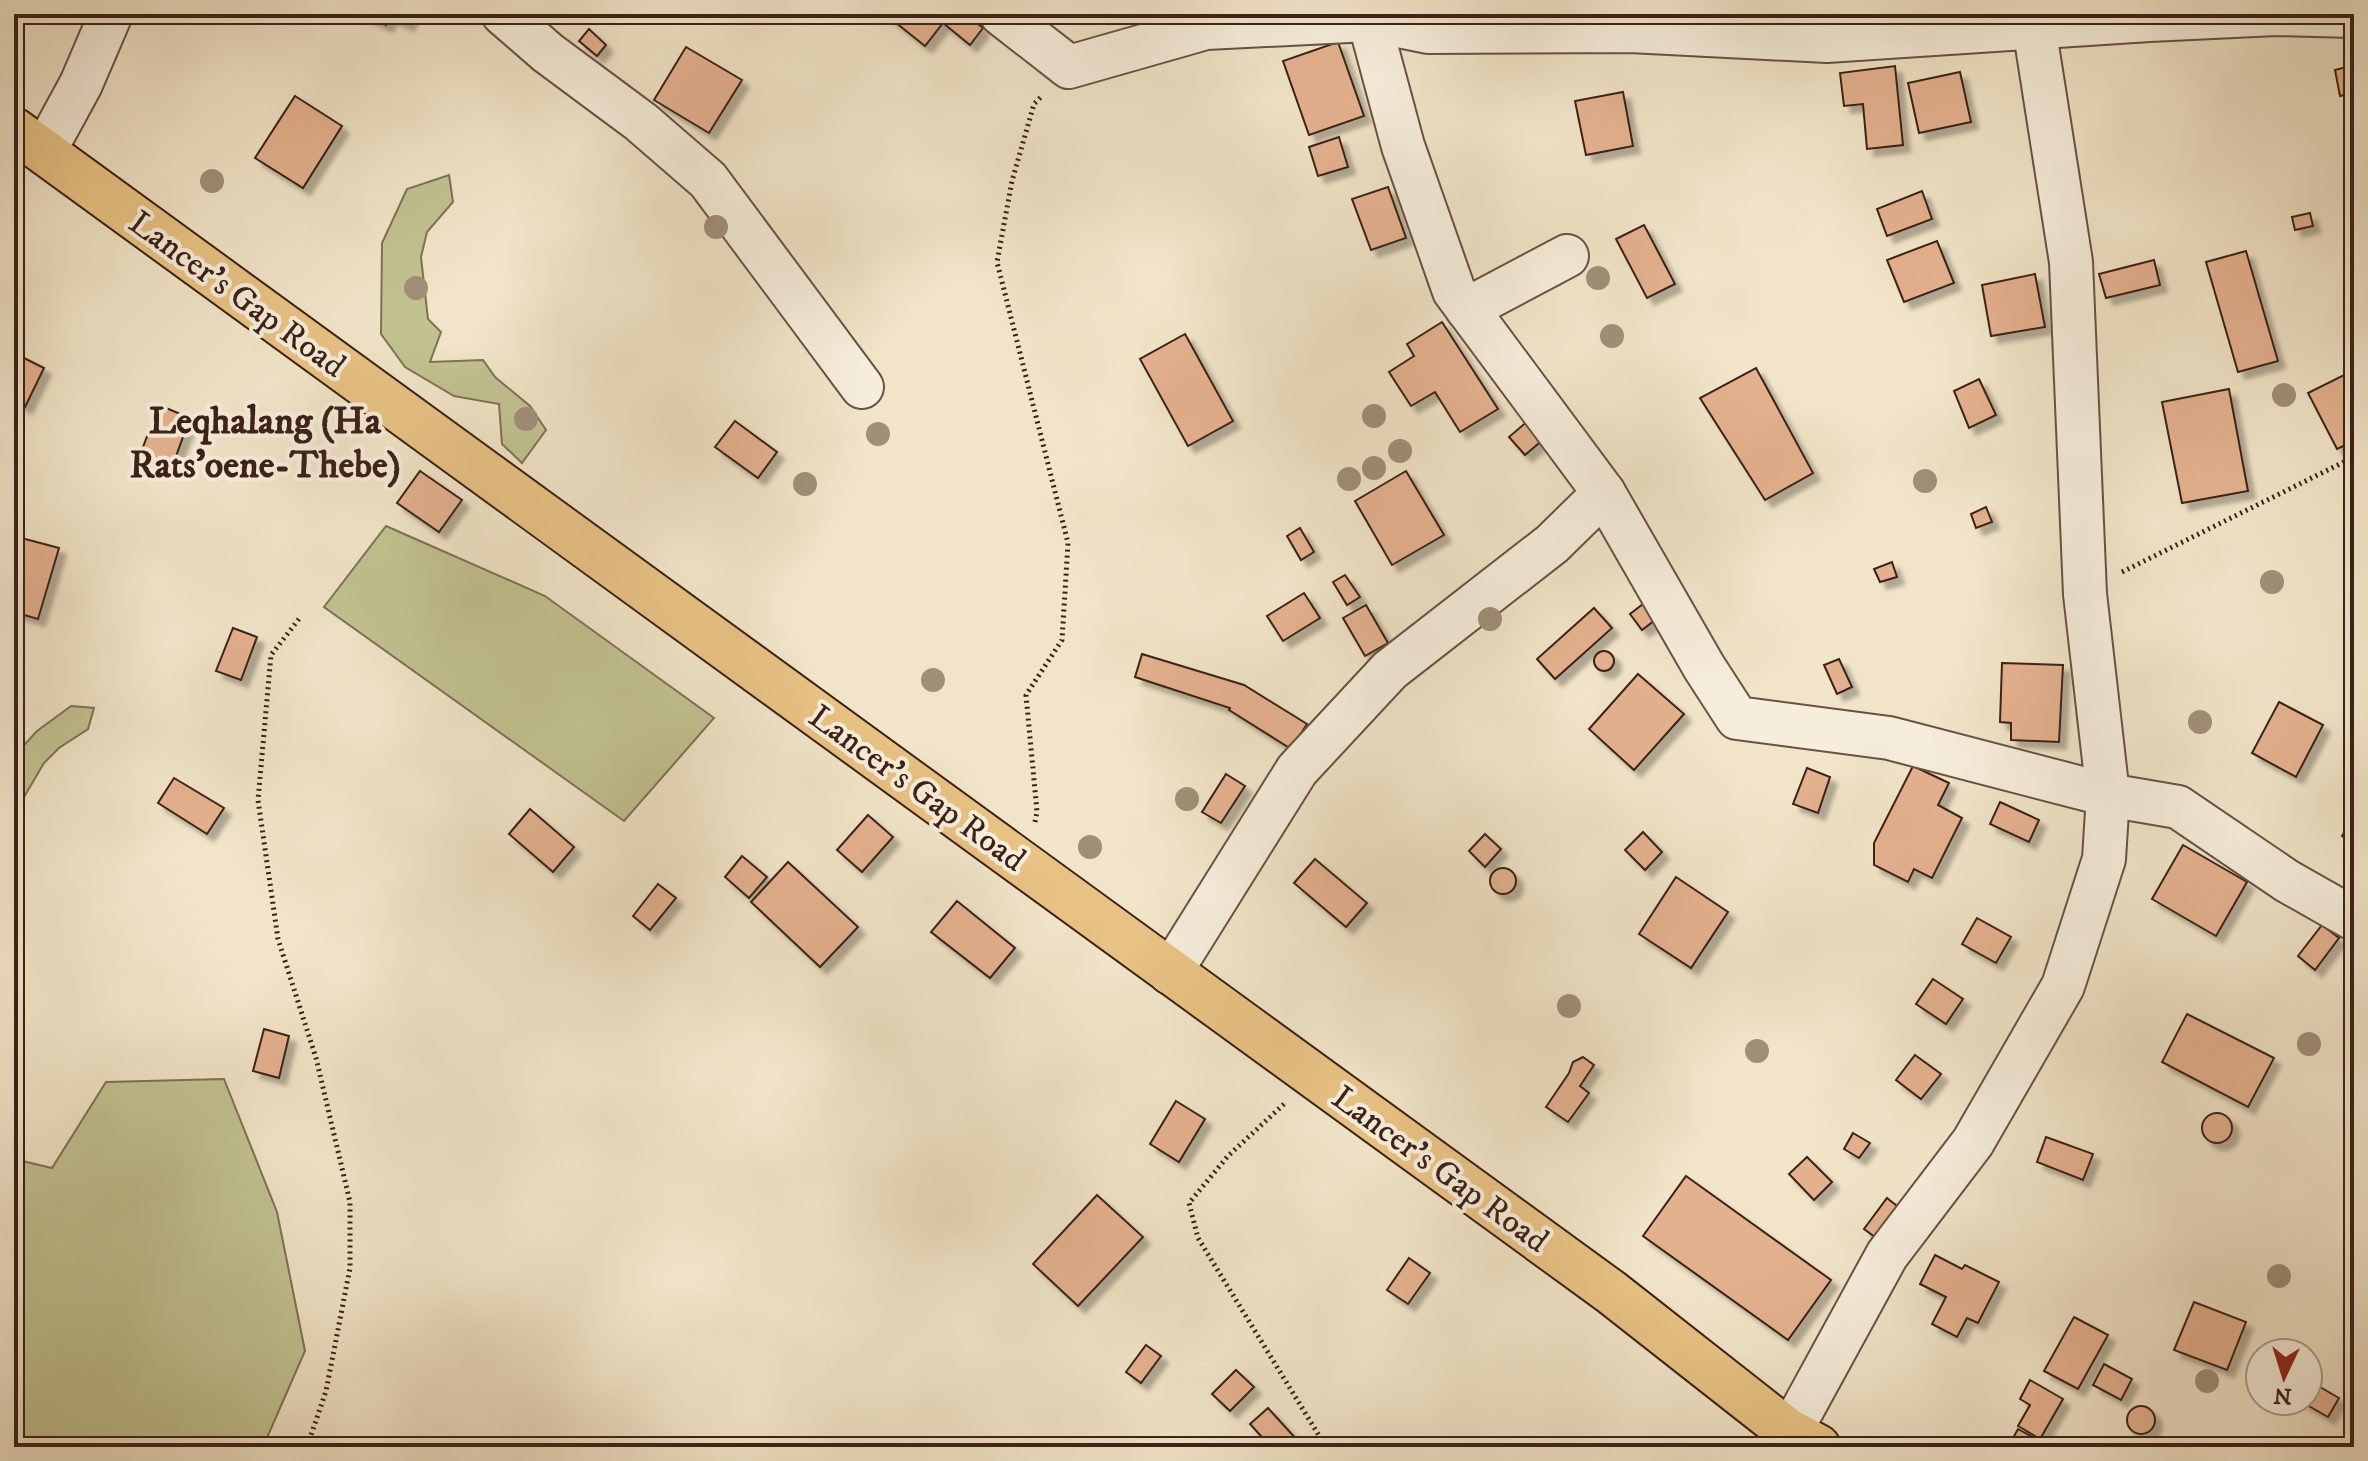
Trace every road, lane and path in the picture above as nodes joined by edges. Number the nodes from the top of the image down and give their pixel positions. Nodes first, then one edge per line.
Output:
1 (111, 14) edge
2 (503, 14) edge
3 (1001, 14) edge
4 (2354, 16) edge
5 (1369, 20) junction
6 (2032, 20) edge
7 (1824, 28) edge
8 (1069, 67) junction
9 (29, 141) edge
10 (1567, 256) dead end
11 (1467, 309) junction
12 (862, 387) dead end
13 (2354, 457) edge
14 (1604, 493) junction
15 (2085, 594) junction
16 (299, 619) dead end
17 (2108, 795) junction
18 (1026, 866) junction
19 (2354, 919) edge
20 (1170, 973) junction
21 (1315, 1077) junction
22 (1796, 1442) edge
23 (307, 1447) edge
24 (1326, 1447) edge

1 - 9 street
2 - 12 street
3 - 8 street
4 - 6 street
5 - 7 street
5 - 8 street
5 - 11 street
6 - 7 street
6 - 15 street
8 - 18 path
9 - 18 main road, Lancer's Gap Road
10 - 11 street
11 - 14 street
13 - 15 path
14 - 17 street
14 - 20 street
15 - 17 street
16 - 23 path
17 - 19 street
17 - 22 street
18 - 20 main road, Lancer's Gap Road
20 - 21 main road, Lancer's Gap Road
21 - 22 main road, Lancer's Gap Road
21 - 24 path

